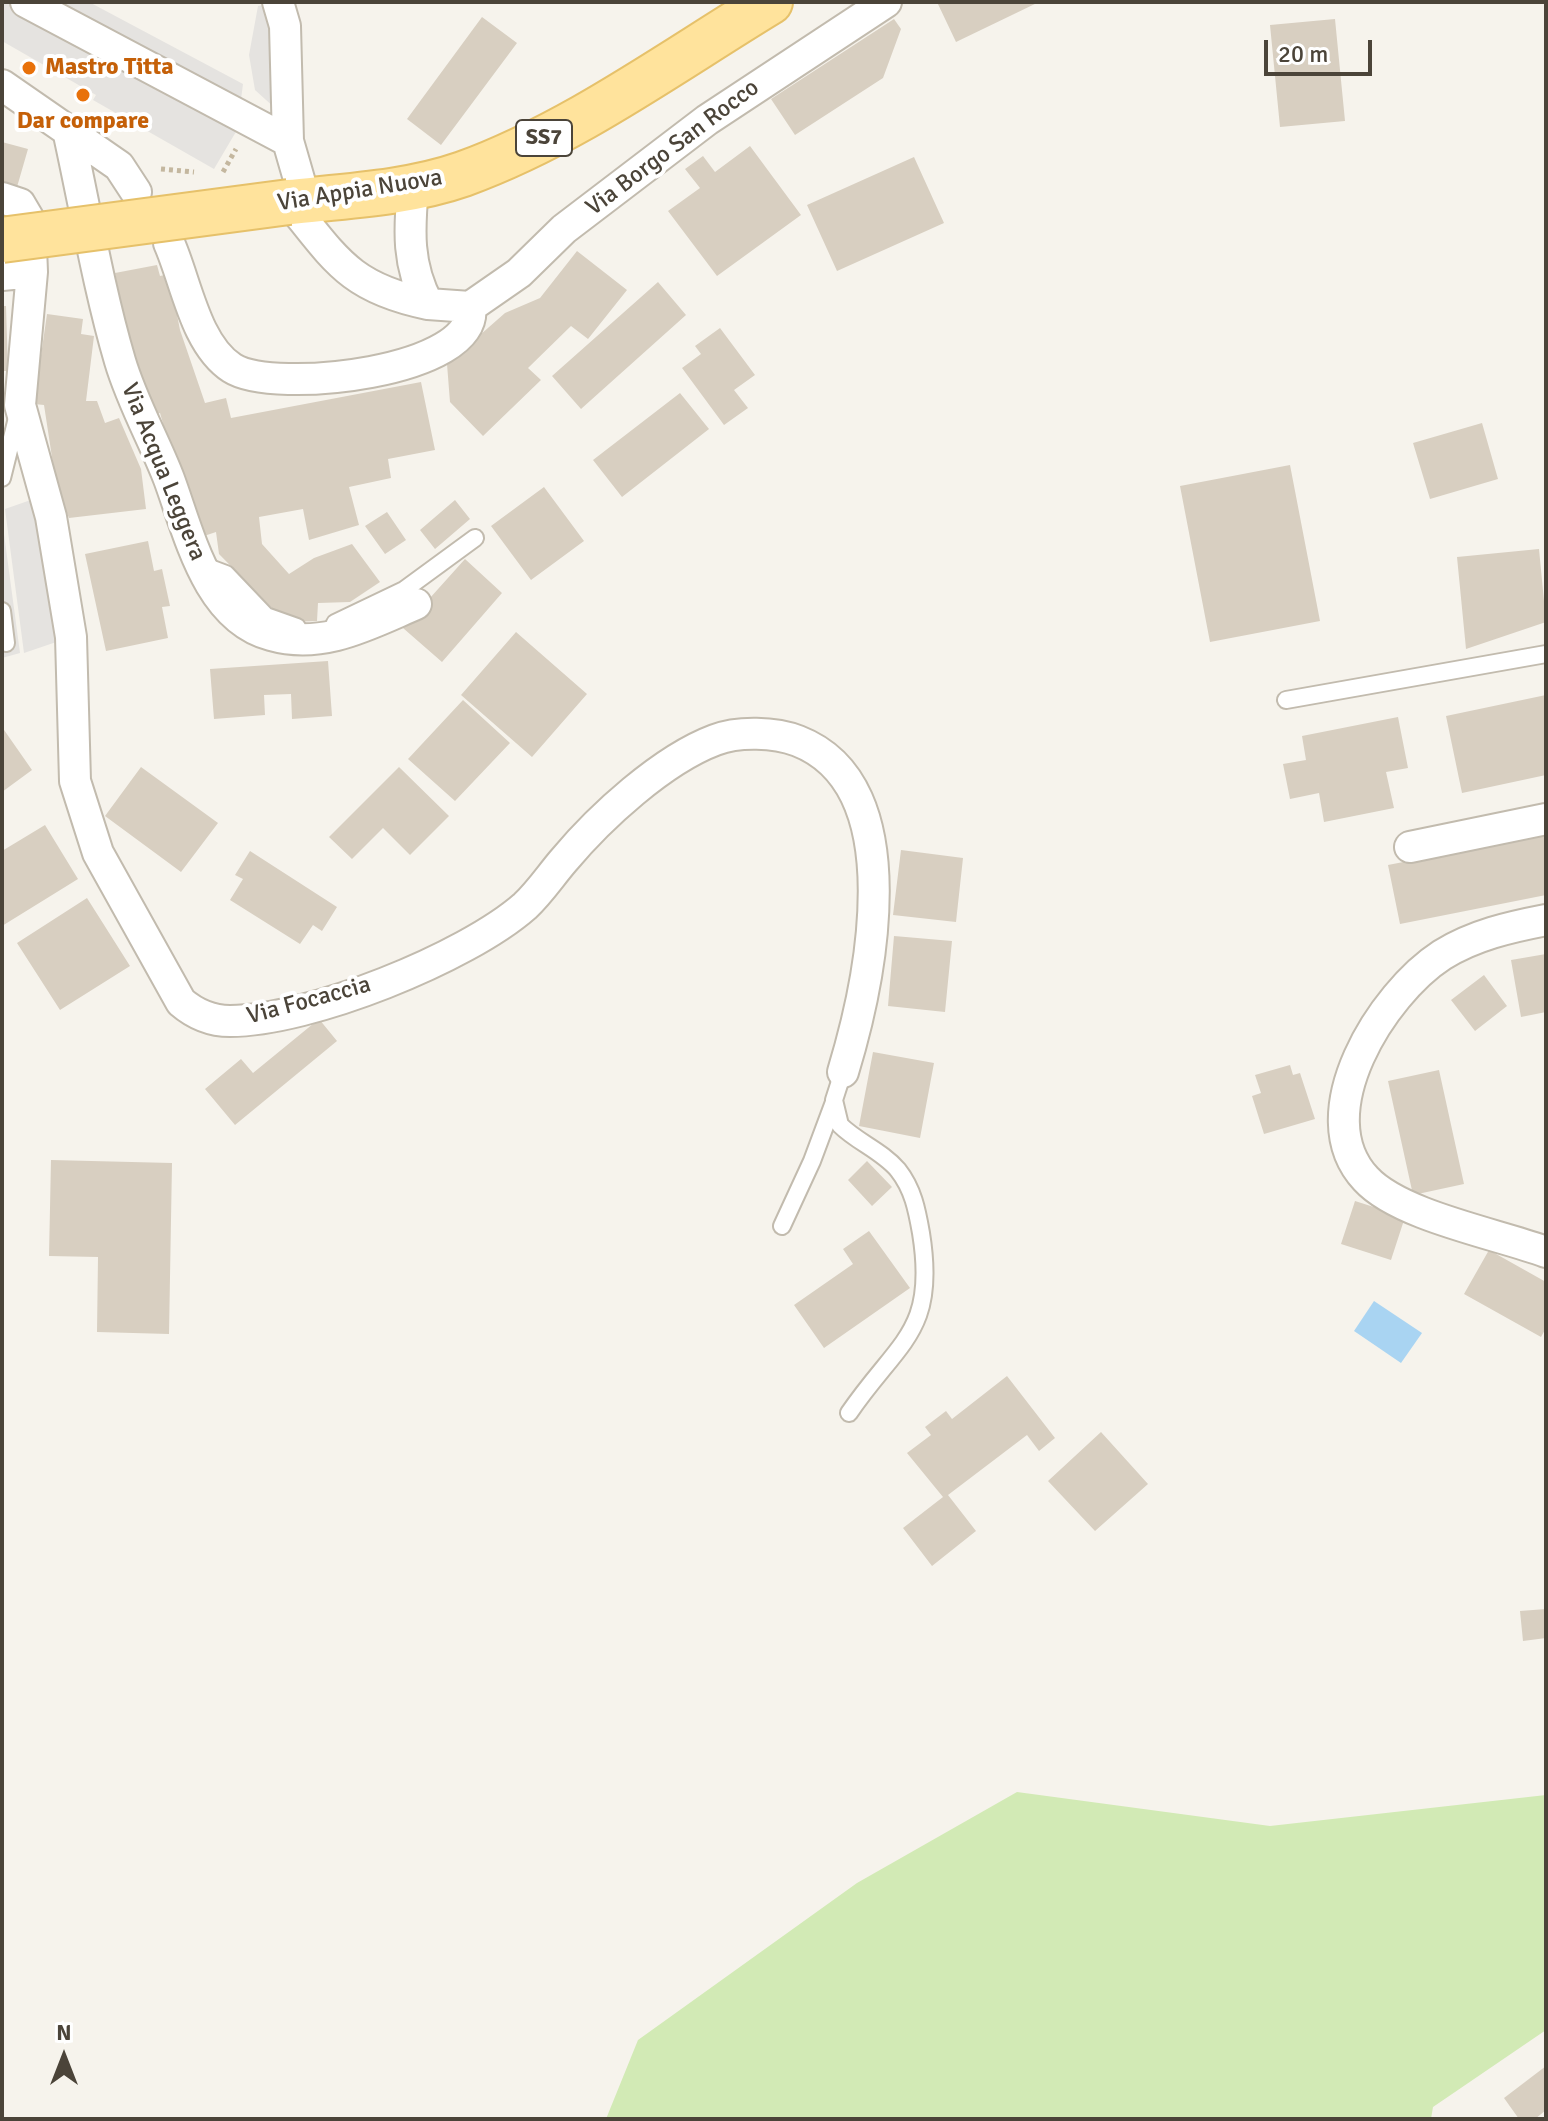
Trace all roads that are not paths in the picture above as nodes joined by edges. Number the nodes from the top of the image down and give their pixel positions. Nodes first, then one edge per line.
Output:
1 (26, 2) edge
2 (278, 2) edge
3 (770, 2) edge
4 (886, 2) edge
5 (2, 85) edge
6 (68, 130) junction
7 (288, 141) junction
8 (413, 187) junction
9 (136, 192) dead end
10 (2, 198) edge
11 (297, 201) junction
12 (2, 240) edge
13 (169, 243) dead end
14 (32, 272) junction
15 (2, 275) edge
16 (428, 304) junction
17 (470, 307) junction
18 (20, 405) junction
19 (2, 478) edge
20 (475, 538) dead end
21 (197, 563) junction
22 (416, 604) dead end
23 (2, 611) edge
24 (6, 643) dead end
25 (1546, 654) edge
26 (1286, 700) dead end
27 (1546, 819) edge
28 (1410, 847) dead end
29 (1546, 920) edge
30 (839, 1086) junction
31 (782, 1226) dead end
32 (1546, 1252) edge
33 (849, 1413) dead end

1 - 7 street
2 - 7 street
3 - 8 main road, Via Appia Nuova / SS7
4 - 17 street, Via Borgo San Rocco
5 - 6 street
6 - 9 street
6 - 21 street, Via Acqua Leggera
7 - 11 street
8 - 11 main road, Via Appia Nuova / SS7
8 - 16 street
10 - 14 street, Via Focaccia
11 - 12 main road, Via Appia Nuova / SS7, bridge
11 - 16 street
13 - 17 street
14 - 15 street
14 - 18 street, Via Focaccia
16 - 17 street
18 - 19 lane
18 - 30 street, Via Focaccia
20 - 21 lane
21 - 22 street, Via Acqua Leggera
23 - 24 lane
25 - 26 lane
27 - 28 street
29 - 32 street
30 - 31 lane
30 - 33 lane

